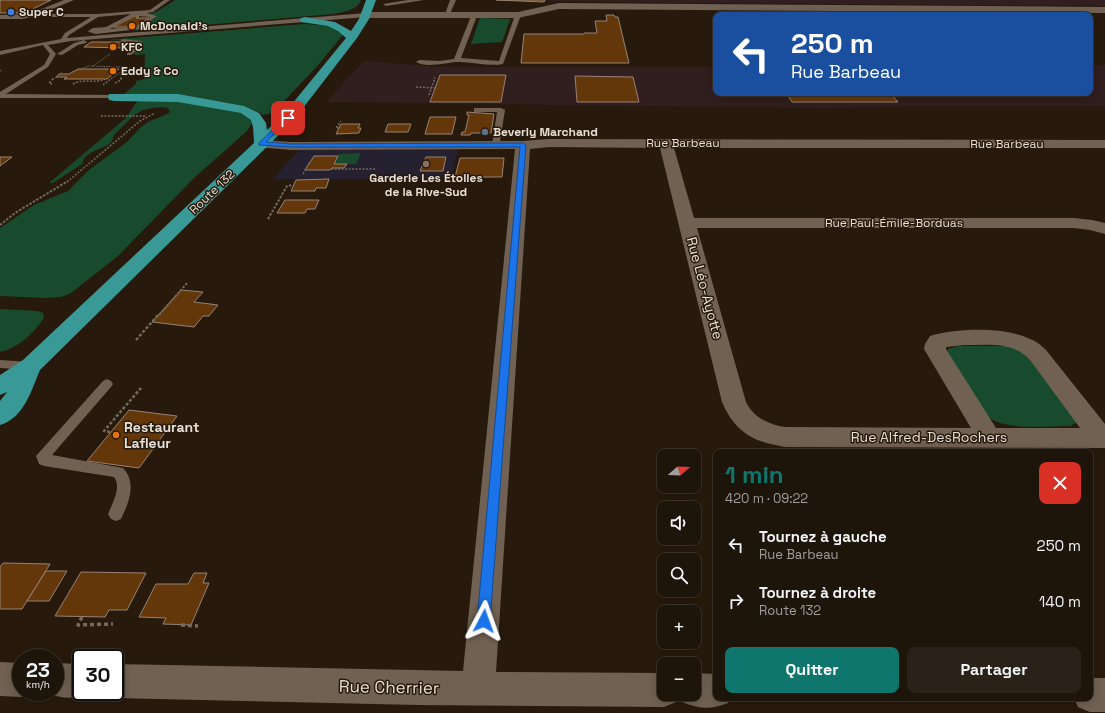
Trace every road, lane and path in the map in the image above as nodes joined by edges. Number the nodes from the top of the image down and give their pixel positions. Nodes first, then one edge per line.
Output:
1 (70, 0) edge
2 (167, 0) edge
3 (421, 0) edge
4 (453, 0) edge
5 (370, 2) edge
6 (386, 2) edge
7 (1105, 10) edge
8 (51, 15) dead end
9 (366, 15) junction
10 (518, 15) junction
11 (97, 16) junction
12 (446, 16) junction
13 (474, 16) junction
14 (0, 17) edge
15 (334, 18) junction
16 (305, 20) junction
17 (380, 20) junction
18 (93, 30) joint
19 (352, 38) junction
20 (63, 40) junction
21 (44, 43) junction
22 (0, 53) edge
23 (60, 54) dead end
24 (110, 54) dead end
25 (129, 54) dead end
26 (457, 60) junction
27 (419, 62) dead end
28 (92, 66) junction
29 (128, 71) dead end
30 (58, 72) dead end
31 (72, 72) dead end
32 (121, 72) junction
33 (340, 73) dead end
34 (435, 77) dead end
35 (105, 79) dead end
36 (54, 84) dead end
37 (67, 84) dead end
38 (73, 84) junction
39 (105, 84) junction
40 (416, 87) dead end
41 (432, 88) junction
42 (435, 88) dead end
43 (429, 95) dead end
44 (0, 96) edge
45 (114, 97) joint
46 (477, 110) dead end
47 (155, 112) dead end
48 (101, 116) dead end
49 (146, 116) junction
50 (288, 118) junction
51 (341, 121) dead end
52 (339, 128) dead end
53 (666, 143) junction
54 (262, 144) junction
55 (1105, 144) edge
56 (496, 145) junction
57 (523, 145) junction
58 (309, 163) dead end
59 (331, 169) dead end
60 (376, 169) dead end
61 (304, 174) dead end
62 (293, 186) dead end
63 (276, 206) junction
64 (281, 206) dead end
65 (268, 219) dead end
66 (688, 223) junction
67 (0, 225) edge
68 (1103, 228) edge
69 (188, 282) dead end
70 (136, 340) dead end
71 (0, 364) edge
72 (31, 366) junction
73 (107, 384) dead end
74 (0, 386) edge
75 (141, 388) dead end
76 (0, 416) edge
77 (754, 427) joint
78 (110, 432) dead end
79 (989, 437) junction
80 (1104, 438) edge
81 (116, 514) dead end
82 (82, 617) dead end
83 (113, 624) dead end
84 (181, 625) dead end
85 (198, 626) dead end
86 (0, 679) edge
87 (12, 680) edge
88 (124, 681) edge
89 (478, 688) junction
90 (657, 690) edge
91 (701, 690) edge
92 (713, 691) edge
93 (1093, 695) edge
94 (1105, 695) edge

1 - 14 lane
2 - 11 lane
3 - 6 lane
4 - 12 lane
5 - 9 highway, Route 132
5 - 15 highway
6 - 17 highway
7 - 10 street
8 - 11 lane
9 - 15 lane
9 - 17 street
9 - 19 highway, Route 132
10 - 13 street
10 - 26 lane
11 - 20 lane
12 - 13 street
12 - 17 street
13 - 26 lane
15 - 16 lane
16 - 19 highway
16 - 20 lane
18 - 18 lane
19 - 50 highway, Route 132
20 - 21 lane
21 - 22 lane
21 - 44 lane
23 - 25 lane
24 - 28 path
26 - 27 lane
28 - 31 path
28 - 32 path
29 - 32 path
30 - 36 path
32 - 39 path
32 - 39 path
33 - 50 highway
34 - 41 path
35 - 38 path
37 - 38 path
38 - 39 path
40 - 41 path
41 - 42 path
41 - 43 path
44 - 45 lane
45 - 54 highway
46 - 56 lane
47 - 49 path
48 - 49 path
49 - 67 path
50 - 54 highway, Route 132
51 - 52 path
53 - 55 street, Rue Barbeau
53 - 57 street, Rue Barbeau
53 - 66 street, Rue Léo-Ayotte
54 - 56 street, Rue Barbeau
54 - 72 highway, Route 132
56 - 57 street, Rue Barbeau
57 - 89 street
58 - 61 path
59 - 60 path
62 - 63 path
63 - 64 path
63 - 65 path
66 - 68 street, Rue Paul-Émile-Borduas
66 - 77 street, Rue Léo-Ayotte
69 - 70 path
71 - 72 lane
72 - 74 highway, Route 132
72 - 76 highway, Route 132
73 - 81 lane
75 - 78 path
77 - 79 street, Rue Alfred-DesRochers
79 - 80 street, Rue Alfred-DesRochers
79 - 80 street
82 - 83 path
84 - 85 path
86 - 87 street
88 - 89 street, Rue Cherrier
89 - 90 street, Rue Cherrier
91 - 92 street
93 - 94 street

